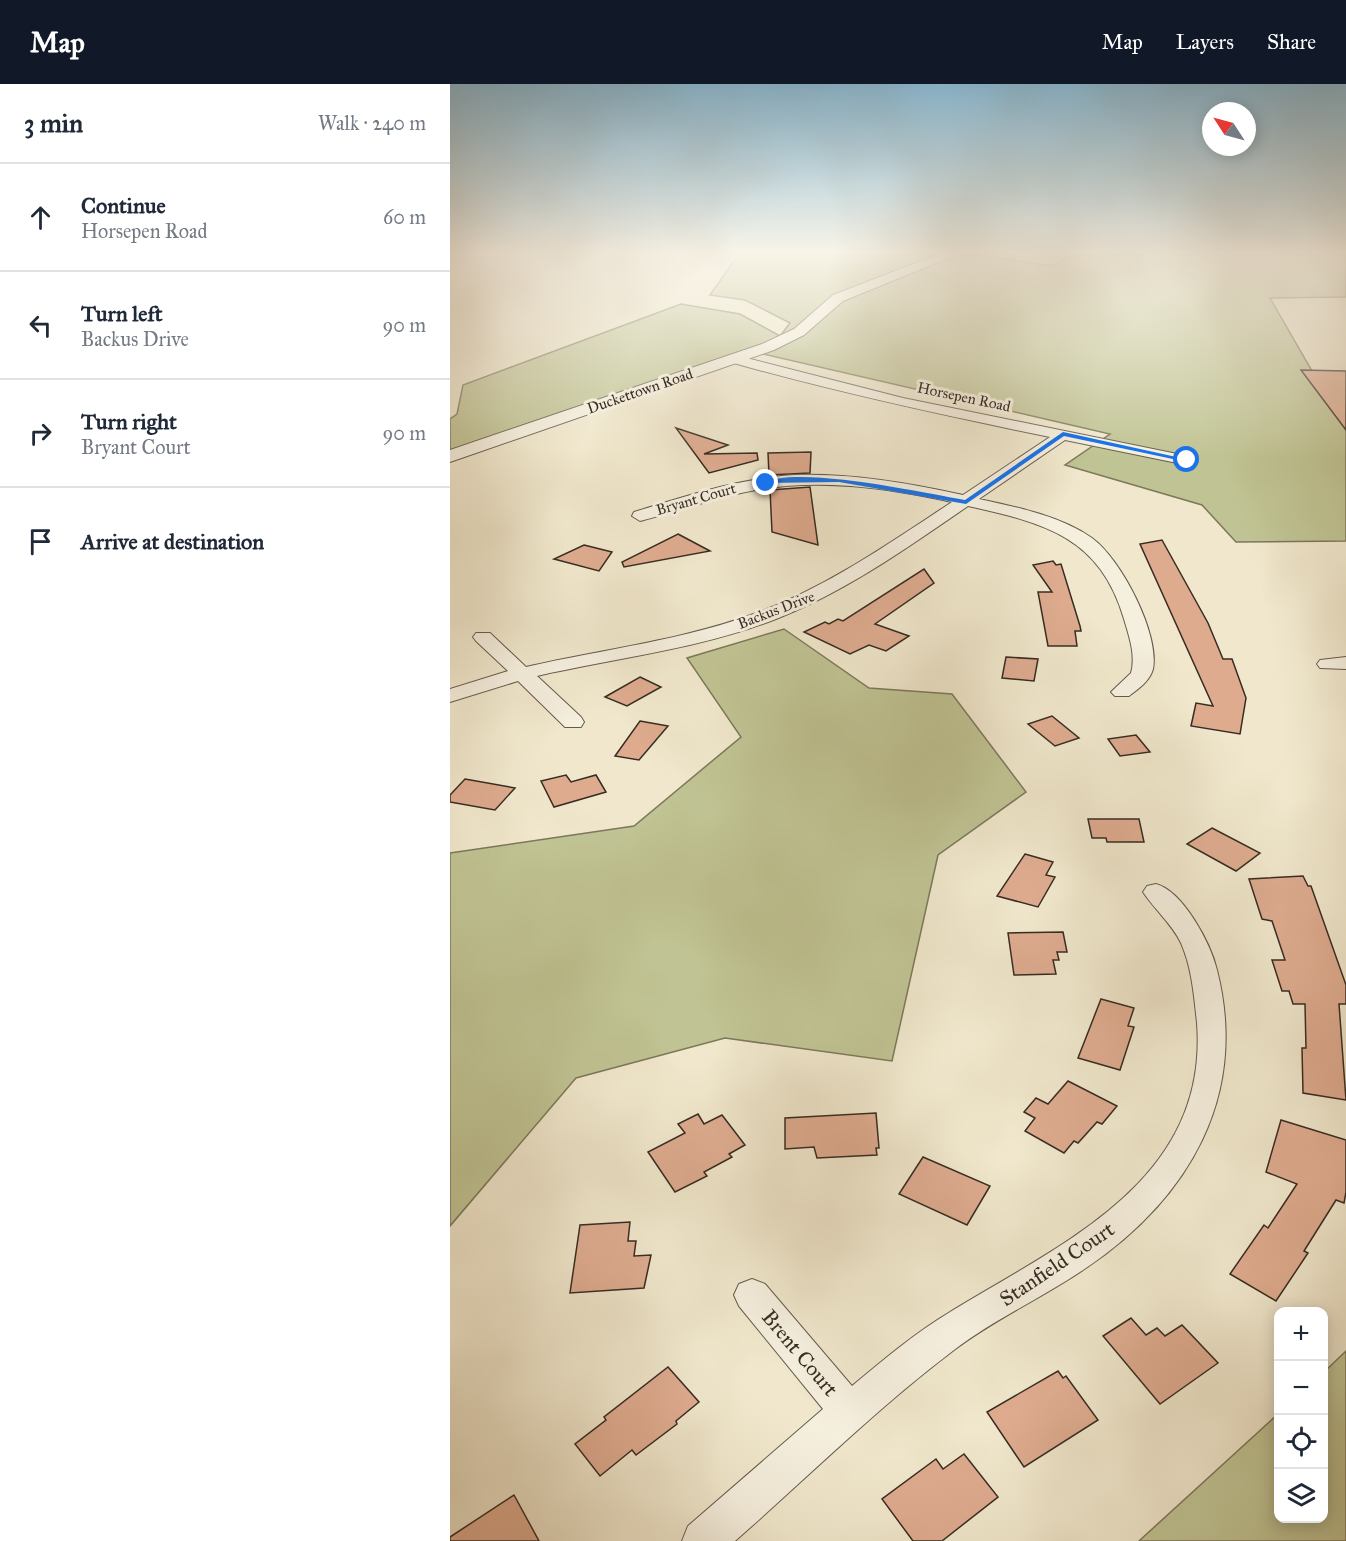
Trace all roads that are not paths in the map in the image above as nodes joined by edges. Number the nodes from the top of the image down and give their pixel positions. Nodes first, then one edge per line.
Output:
1 (808, 322) edge
2 (735, 359) junction
3 (1063, 434) junction
4 (450, 456) edge
5 (1187, 460) dead end
6 (966, 502) junction
7 (640, 516) dead end
8 (483, 637) dead end
9 (520, 673) junction
10 (1122, 692) dead end
11 (450, 696) edge
12 (573, 722) dead end
13 (1156, 892) dead end
14 (752, 1294) dead end
15 (849, 1411) junction
16 (703, 1541) edge

1 - 2 street, Duckettown Road
2 - 3 street, Horsepen Road
2 - 4 street, Duckettown Road
3 - 5 street, Horsepen Road
3 - 6 street, Backus Drive
6 - 7 street, Bryant Court
6 - 9 street, Backus Drive
6 - 10 street, Bryant Court
8 - 9 street
9 - 11 street, Backus Drive
9 - 12 street
13 - 15 street, Stanfield Court
14 - 15 street, Brent Court
15 - 16 street, Stanfield Court

